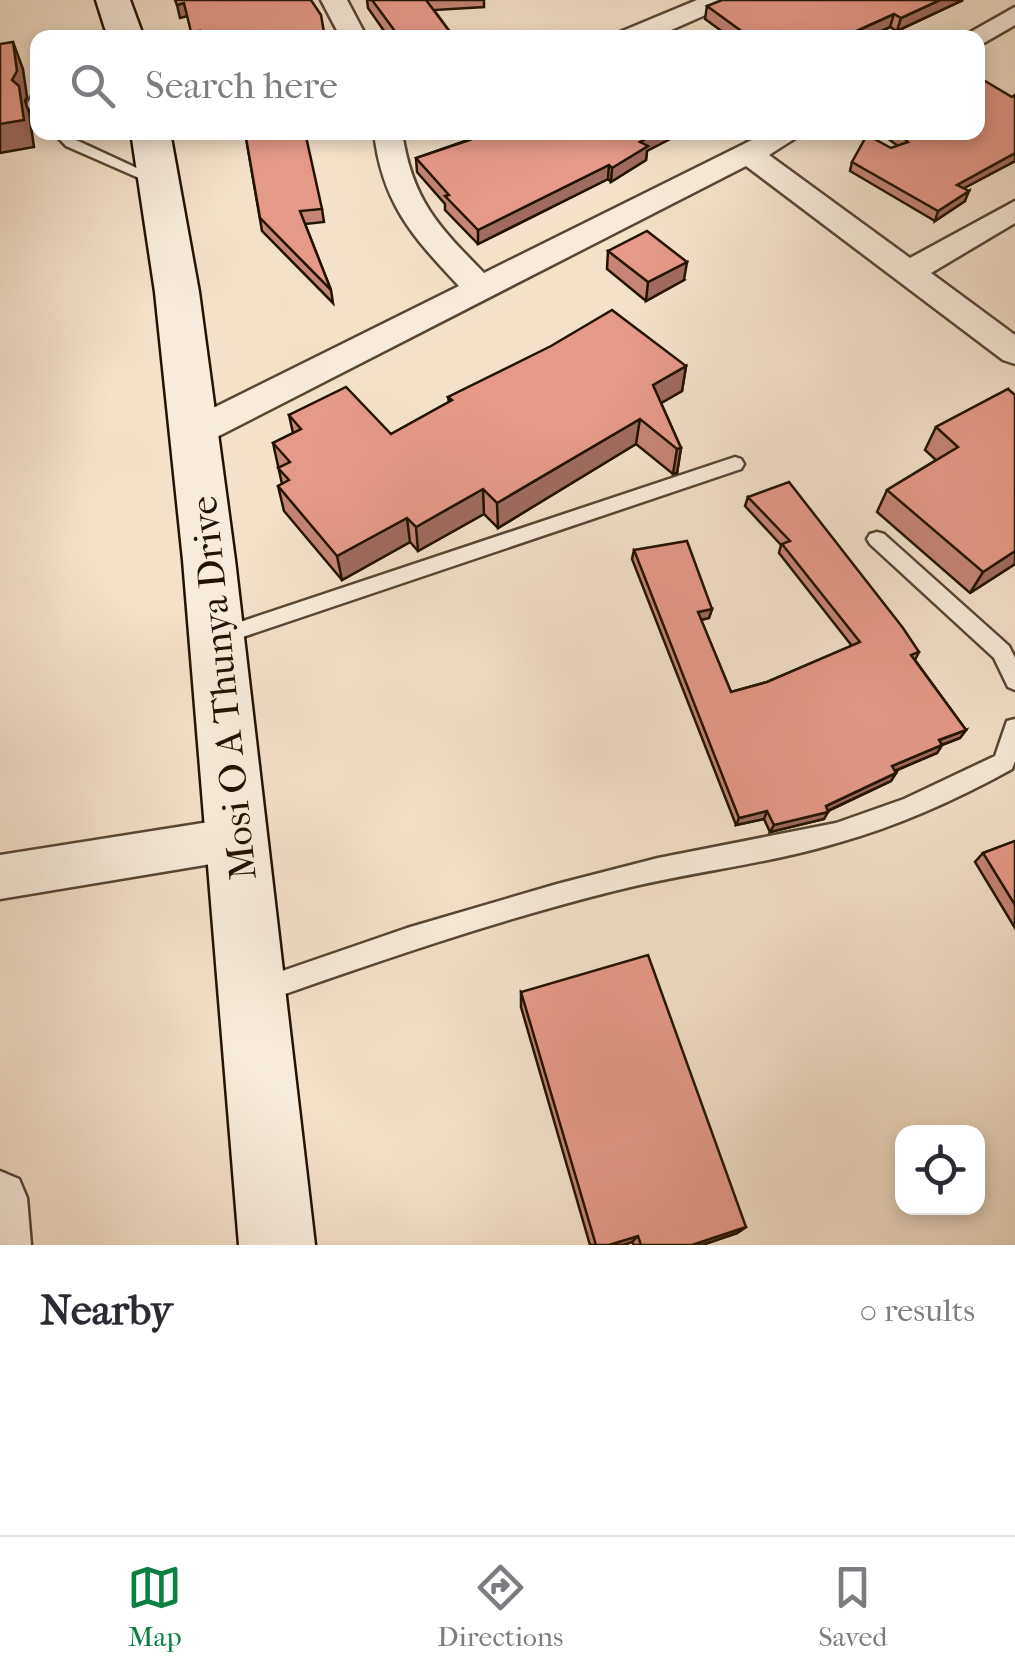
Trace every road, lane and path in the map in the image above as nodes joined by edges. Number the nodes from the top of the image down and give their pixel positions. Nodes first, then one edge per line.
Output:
1 (114, 0) edge
2 (334, 0) edge
3 (718, 0) edge
4 (992, 0) edge
5 (1014, 16) edge
6 (123, 30) edge
7 (350, 30) edge
8 (648, 30) edge
9 (985, 32) edge
10 (68, 140) edge
11 (389, 140) edge
12 (776, 140) edge
13 (749, 154) junction
14 (155, 157) edge
15 (1015, 210) edge
16 (908, 273) junction
17 (482, 290) junction
18 (1015, 352) edge
19 (194, 433) junction
20 (735, 464) dead end
21 (877, 539) dead end
22 (218, 638) junction
23 (1015, 682) edge
24 (1015, 728) edge
25 (240, 838) junction
26 (0, 877) edge
27 (256, 992) junction
28 (0, 1198) edge
29 (4, 1245) edge
30 (277, 1245) edge

1 - 6 street
2 - 7 street
3 - 8 street
4 - 5 street
5 - 9 street
10 - 14 lane
11 - 17 street
12 - 13 street
13 - 16 street
13 - 17 street
14 - 19 street, Mosi O A Thunya Drive
15 - 16 street
16 - 18 street
17 - 19 street
19 - 22 street, Mosi O A Thunya Drive
20 - 22 lane
21 - 23 lane
22 - 25 street, Mosi O A Thunya Drive
24 - 27 lane
25 - 26 street
25 - 27 street, Mosi O A Thunya Drive
27 - 30 street, Mosi O A Thunya Drive
28 - 29 street

